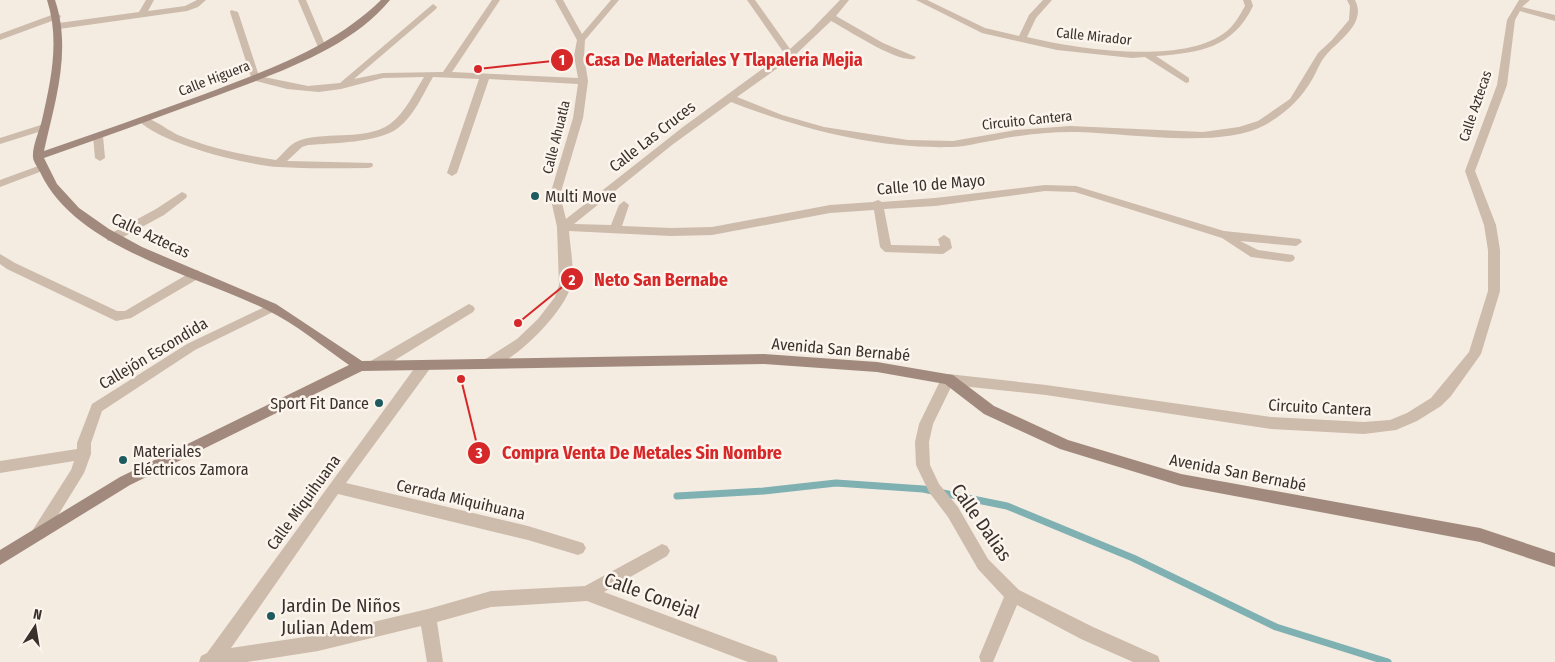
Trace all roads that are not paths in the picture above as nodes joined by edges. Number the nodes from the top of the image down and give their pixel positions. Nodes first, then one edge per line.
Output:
1 (51, 0) edge
2 (150, 0) edge
3 (202, 0) edge
4 (302, 0) edge
5 (386, 0) edge
6 (496, 0) edge
7 (559, 0) edge
8 (615, 0) edge
9 (751, 0) edge
10 (845, 0) edge
11 (920, 0) edge
12 (1048, 0) edge
13 (1247, 0) edge
14 (1342, 0) edge
15 (1526, 0) edge
16 (1353, 3) edge
17 (433, 7) dead end
18 (1517, 8) junction
19 (234, 12) dead end
20 (142, 14) junction
21 (57, 16) junction
22 (831, 16) junction
23 (1555, 18) edge
24 (59, 26) junction
25 (0, 37) edge
26 (1022, 38) junction
27 (581, 40) junction
28 (322, 47) junction
29 (790, 55) junction
30 (1148, 55) junction
31 (911, 57) dead end
32 (446, 74) junction
33 (430, 75) junction
34 (484, 76) junction
35 (256, 78) junction
36 (1186, 80) dead end
37 (583, 81) junction
38 (340, 87) junction
39 (730, 98) junction
40 (143, 120) junction
41 (44, 127) junction
42 (98, 136) junction
43 (0, 141) edge
44 (100, 158) dead end
45 (40, 163) junction
46 (278, 164) junction
47 (368, 165) dead end
48 (1470, 172) joint
49 (452, 173) dead end
50 (0, 184) edge
51 (182, 196) dead end
52 (624, 204) dead end
53 (878, 204) junction
54 (563, 226) junction
55 (615, 229) junction
56 (1223, 235) junction
57 (112, 238) junction
58 (944, 239) dead end
59 (1296, 242) dead end
60 (0, 258) edge
61 (1289, 258) dead end
62 (197, 274) junction
63 (273, 307) junction
64 (468, 309) dead end
65 (489, 364) junction
66 (367, 366) junction
67 (424, 366) junction
68 (948, 379) junction
69 (84, 454) junction
70 (0, 467) edge
71 (335, 487) junction
72 (39, 533) junction
73 (578, 548) dead end
74 (662, 551) dead end
75 (0, 558) edge
76 (1555, 560) edge
77 (588, 593) junction
78 (1013, 595) junction
79 (428, 617) junction
80 (987, 657) dead end
81 (1143, 660) edge
82 (210, 661) edge
83 (436, 662) edge
84 (770, 662) edge

1 - 21 street
2 - 20 street
3 - 20 street
4 - 28 street
5 - 28 street, Calle Higuera
6 - 32 street
7 - 27 street
8 - 27 street
9 - 29 street
10 - 22 street, Calle Las Cruces
11 - 26 street, Calle Mirador
12 - 26 street
13 - 30 street, Calle Mirador
14 - 16 street
15 - 18 street
16 - 39 street, Circuito Cantera
17 - 38 street
18 - 23 street
18 - 48 street, Calle Aztecas
19 - 35 street
20 - 24 street
21 - 24 street
21 - 25 street
22 - 29 street, Calle Las Cruces
22 - 31 street
24 - 41 street
26 - 30 street, Calle Mirador
27 - 37 street, Calle Ahuatla
28 - 35 street, Calle Higuera
29 - 39 street, Calle Las Cruces
30 - 36 street
32 - 33 street
32 - 34 street
33 - 38 street
33 - 46 street
34 - 37 street
34 - 49 street
35 - 38 street
35 - 40 street, Calle Higuera
37 - 54 street, Calle Ahuatla
39 - 54 street, Calle Las Cruces
40 - 42 street, Calle Higuera
40 - 46 street
41 - 43 street
41 - 45 street
42 - 44 street
42 - 45 street, Calle Higuera
45 - 50 street
45 - 57 street, Calle Aztecas
46 - 47 street
48 - 68 street, Circuito Cantera
51 - 57 street
52 - 55 street
53 - 55 street, Calle 10 de Mayo
53 - 56 street, Calle 10 de Mayo
53 - 58 street
54 - 55 street, Calle 10 de Mayo
54 - 65 street
56 - 59 street, Calle 10 de Mayo
56 - 61 street
57 - 62 street, Calle Aztecas
60 - 62 street
62 - 63 street, Calle Aztecas
63 - 66 street, Calle Aztecas
63 - 69 street, Callejón Escondida
64 - 66 street
65 - 67 street, Avenida San Bernabé
65 - 68 street, Avenida San Bernabé
66 - 67 street, Avenida San Bernabé
66 - 72 street
67 - 71 street, Calle Miquihuana
68 - 76 street, Avenida San Bernabé
68 - 78 street, Calle Dalias
69 - 70 street
69 - 72 street, Callejón Escondida
71 - 73 street, Cerrada Miquihuana
71 - 82 street, Calle Miquihuana
72 - 75 street
74 - 77 street
77 - 79 street, Calle Conejal
77 - 84 street, Calle Conejal
78 - 80 street
78 - 81 street, Calle Dalias
79 - 82 street, Calle Conejal
79 - 83 street

